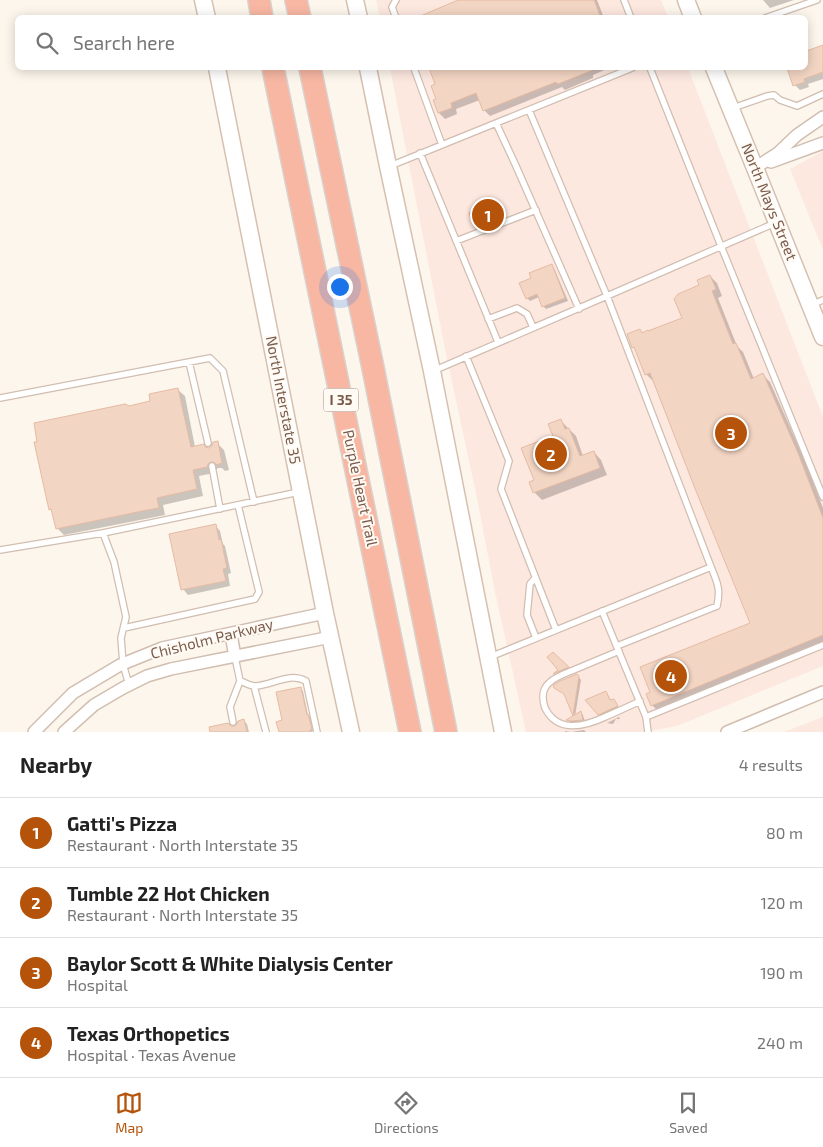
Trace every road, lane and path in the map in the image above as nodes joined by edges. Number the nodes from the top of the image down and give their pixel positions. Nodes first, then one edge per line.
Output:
1 (203, 0) edge
2 (259, 0) edge
3 (296, 0) edge
4 (355, 0) edge
5 (396, 0) edge
6 (624, 0) edge
7 (686, 0) edge
8 (817, 0) edge
9 (206, 15) edge
10 (262, 15) edge
11 (299, 15) edge
12 (358, 15) edge
13 (395, 15) edge
14 (630, 15) edge
15 (692, 15) edge
16 (774, 15) edge
17 (216, 70) edge
18 (273, 70) edge
19 (310, 70) edge
20 (368, 70) edge
21 (415, 70) edge
22 (627, 70) edge
23 (651, 70) edge
24 (715, 70) edge
25 (823, 94) edge
26 (731, 109) junction
27 (529, 110) junction
28 (823, 117) edge
29 (496, 123) junction
30 (823, 143) edge
31 (442, 145) junction
32 (420, 154) junction
33 (388, 166) junction
34 (755, 168) junction
35 (536, 210) junction
36 (777, 222) junction
37 (456, 241) junction
38 (721, 246) junction
39 (607, 296) junction
40 (817, 303) edge
41 (579, 308) junction
42 (488, 319) junction
43 (533, 327) junction
44 (823, 337) edge
45 (498, 342) junction
46 (466, 356) junction
47 (189, 362) junction
48 (432, 371) junction
49 (0, 398) edge
50 (208, 443) dead end
51 (212, 466) dead end
52 (301, 492) junction
53 (823, 497) edge
54 (254, 502) junction
55 (238, 505) junction
56 (220, 509) junction
57 (103, 533) junction
58 (0, 550) edge
59 (711, 566) junction
60 (535, 578) junction
61 (602, 611) junction
62 (325, 613) junction
63 (124, 628) junction
64 (556, 630) junction
65 (230, 634) junction
66 (331, 637) junction
67 (536, 638) junction
68 (823, 645) edge
69 (618, 649) junction
70 (235, 657) junction
71 (488, 658) junction
72 (123, 664) junction
73 (240, 681) junction
74 (128, 685) junction
75 (254, 686) junction
76 (823, 692) edge
77 (640, 701) junction
78 (646, 717) junction
79 (233, 722) dead end
80 (34, 732) edge
81 (64, 732) edge
82 (266, 732) edge
83 (318, 732) edge
84 (351, 732) edge
85 (410, 732) edge
86 (446, 732) edge
87 (503, 732) edge
88 (648, 732) edge
89 (727, 732) edge

1 - 9 main road
2 - 10 highway
3 - 11 highway
4 - 12 main road
5 - 13 lane
6 - 14 lane
7 - 15 main road
8 - 16 lane
17 - 52 main road, North Interstate 35
18 - 85 highway, Purple Heart Trail / I 35
19 - 86 highway, I 35
20 - 33 main road
21 - 31 lane
22 - 27 lane
23 - 38 lane
24 - 26 main road, North Mays Street
25 - 26 lane
26 - 34 main road, North Mays Street
27 - 29 lane
27 - 39 lane
28 - 34 street
29 - 31 lane
29 - 35 lane
30 - 34 street
31 - 32 lane
32 - 33 lane
32 - 37 lane
33 - 48 main road
34 - 36 main road, North Mays Street
35 - 37 lane
35 - 41 lane
36 - 38 lane
36 - 40 main road, North Mays Street
37 - 42 lane
38 - 39 lane
38 - 53 lane
39 - 41 lane
39 - 59 lane
40 - 44 main road, North Mays Street
41 - 43 lane
42 - 43 lane
42 - 45 lane
43 - 45 lane
45 - 46 lane
46 - 48 lane
46 - 60 lane
47 - 49 lane
47 - 50 lane
47 - 54 lane
48 - 71 main road
51 - 56 lane
52 - 54 lane
52 - 62 main road, North Interstate 35
54 - 55 lane
55 - 56 lane
55 - 63 lane
56 - 57 lane
57 - 58 lane
57 - 63 lane
59 - 61 lane
59 - 69 lane
60 - 64 lane
60 - 67 lane
61 - 64 lane
61 - 69 lane
62 - 65 street, Chisholm Parkway
62 - 66 main road, North Interstate 35
63 - 72 lane
64 - 67 lane
65 - 70 street
65 - 72 street, Chisholm Parkway
66 - 70 street, Chisholm Parkway
66 - 84 main road, North Interstate 35
67 - 71 lane
68 - 78 lane
69 - 77 lane
69 - 77 lane
70 - 73 lane
70 - 74 street, Chisholm Parkway
71 - 87 main road
72 - 74 lane
72 - 80 street, Chisholm Parkway
73 - 75 lane
73 - 79 lane
74 - 81 street, Chisholm Parkway
75 - 82 lane
75 - 83 lane
76 - 89 street
77 - 78 lane
78 - 88 lane

